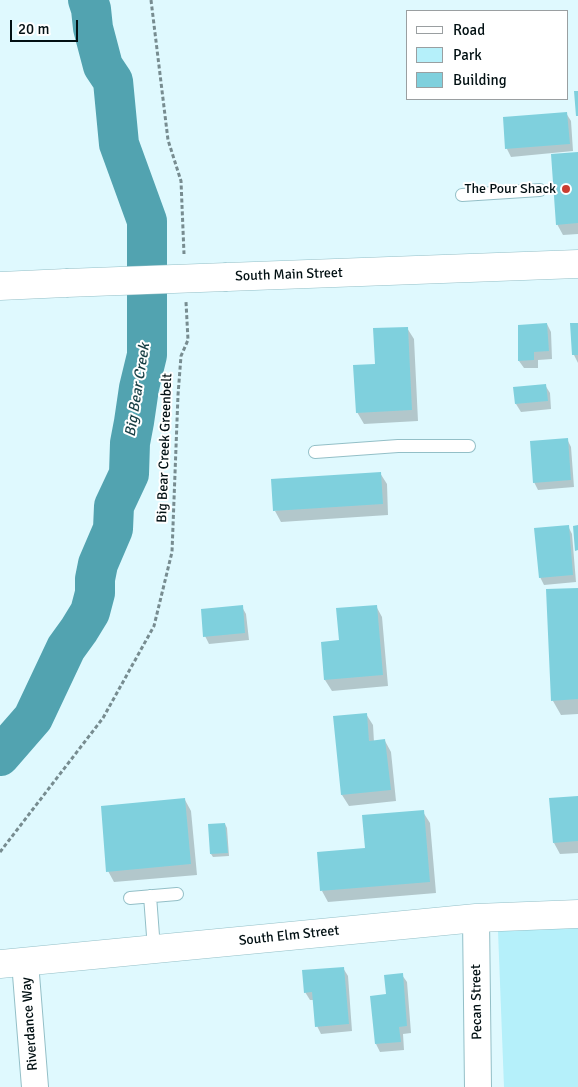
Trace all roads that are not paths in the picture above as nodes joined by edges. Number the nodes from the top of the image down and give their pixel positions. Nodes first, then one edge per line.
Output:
1 (540, 190) dead end
2 (462, 195) dead end
3 (578, 264) edge
4 (0, 286) edge
5 (469, 446) dead end
6 (315, 452) dead end
7 (177, 894) dead end
8 (150, 896) junction
9 (130, 898) dead end
10 (578, 914) edge
11 (476, 918) junction
12 (154, 949) junction
13 (13, 963) edge
14 (35, 1087) edge
15 (478, 1087) edge

1 - 2 lane
3 - 4 main road, South Main Street, bridge
5 - 6 lane
7 - 8 lane
8 - 9 lane
8 - 12 lane
10 - 11 main road, South Elm Street
11 - 12 main road, South Elm Street
11 - 15 street, Pecan Street
12 - 13 main road, South Elm Street
13 - 14 street, Riverdance Way

